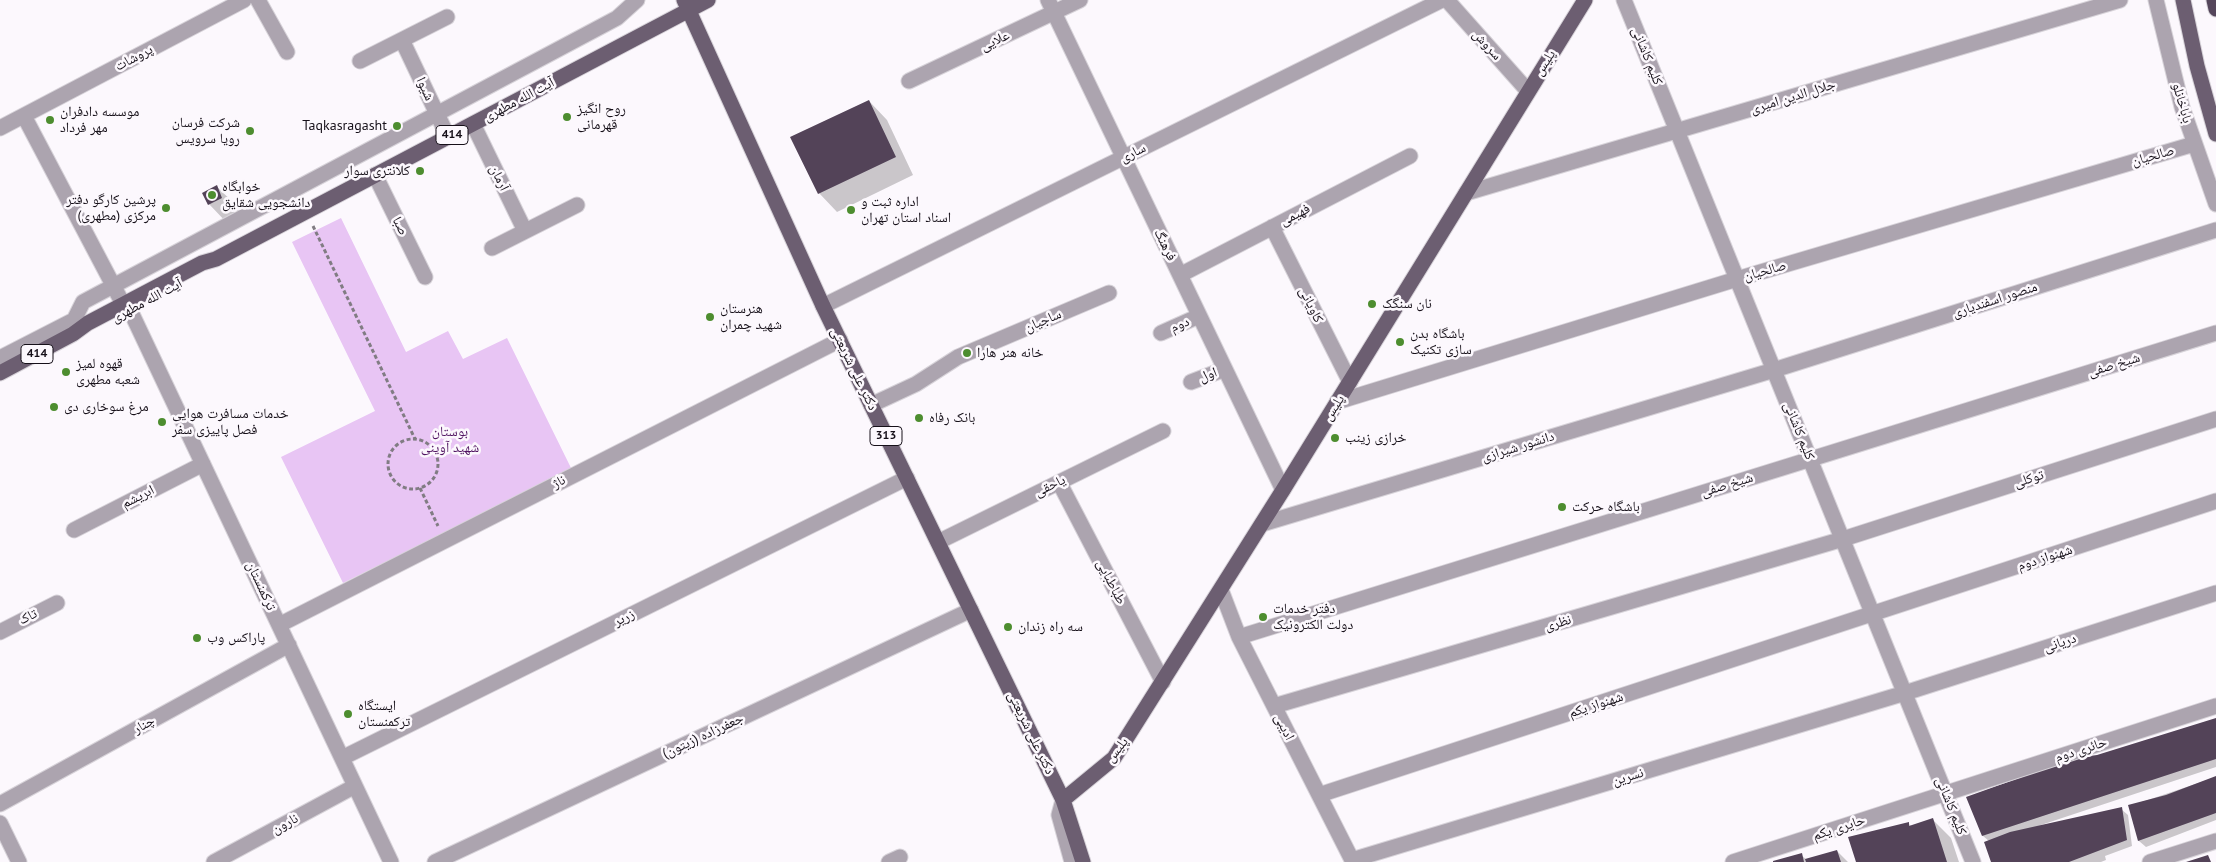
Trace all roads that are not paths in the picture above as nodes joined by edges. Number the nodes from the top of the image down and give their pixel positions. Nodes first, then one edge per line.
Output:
1 (244, 0) edge
2 (258, 0) edge
3 (637, 0) edge
4 (708, 0) edge
5 (1080, 0) edge
6 (1442, 0) edge
7 (1447, 0) edge
8 (1585, 0) edge
9 (1624, 0) edge
10 (2120, 0) edge
11 (2156, 0) edge
12 (2183, 0) edge
13 (2214, 0) edge
14 (687, 5) edge
15 (1051, 6) edge
16 (2216, 9) edge
17 (448, 17) dead end
18 (402, 40) junction
19 (287, 52) dead end
20 (360, 61) dead end
21 (909, 81) dead end
22 (1527, 90) junction
23 (437, 114) junction
24 (24, 116) junction
25 (473, 124) junction
26 (0, 128) edge
27 (1678, 132) junction
28 (2216, 134) edge
29 (448, 137) junction
30 (2194, 144) junction
31 (1410, 156) dead end
32 (1124, 158) junction
33 (375, 176) junction
34 (1466, 193) junction
35 (2216, 204) edge
36 (577, 205) dead end
37 (1272, 227) junction
38 (2216, 230) edge
39 (525, 231) junction
40 (492, 248) dead end
41 (1180, 275) junction
42 (424, 277) dead end
43 (1737, 279) junction
44 (113, 286) junction
45 (1109, 293) dead end
46 (823, 306) junction
47 (126, 307) junction
48 (1199, 316) junction
49 (1161, 333) dead end
50 (2216, 333) edge
51 (840, 340) junction
52 (0, 358) edge
53 (1225, 369) junction
54 (1774, 370) junction
55 (0, 373) edge
56 (1191, 382) dead end
57 (1350, 382) junction
58 (1337, 402) junction
59 (871, 405) junction
60 (2216, 419) edge
61 (1163, 431) dead end
62 (1811, 459) junction
63 (202, 464) junction
64 (907, 478) junction
65 (1059, 482) junction
66 (1283, 490) junction
67 (2216, 501) edge
68 (1262, 524) junction
69 (74, 530) dead end
70 (1843, 539) junction
71 (938, 542) junction
72 (1221, 590) junction
73 (2216, 593) edge
74 (57, 603) dead end
75 (971, 610) junction
76 (1873, 614) junction
77 (279, 625) junction
78 (0, 632) edge
79 (1239, 638) junction
80 (289, 645) junction
81 (1163, 682) junction
82 (1905, 693) junction
83 (1274, 706) junction
84 (2216, 706) edge
85 (342, 758) junction
86 (355, 786) junction
87 (1946, 794) junction
88 (1319, 795) junction
89 (1063, 800) junction
90 (0, 804) edge
91 (0, 823) edge
92 (2216, 841) edge
93 (1352, 861) edge
94 (19, 862) edge
95 (214, 862) edge
96 (391, 862) edge
97 (435, 862) edge
98 (1072, 862) edge
99 (1082, 862) edge
100 (1733, 862) edge
101 (1973, 862) edge
102 (2150, 862) edge

1 - 24 street, پروشات
2 - 19 street
3 - 23 street
4 - 14 main road, 414
5 - 15 street, علایی
6 - 32 street, ساری
7 - 22 street, سروش
8 - 22 main road, پلیس
9 - 27 street, کلیم کاشانی
10 - 27 street, جلال الدین امیری
11 - 30 street, باباخانلو
12 - 28 main road
13 - 16 highway
14 - 25 main road, آیت الله مطهری / 414
14 - 46 main road, دکتر علی شریعتی / 313
15 - 21 street, علایی
15 - 32 street, فرهنگ
17 - 18 street
18 - 20 street
18 - 23 street, شیوا
22 - 34 main road, پلیس
23 - 29 street, شیوا
23 - 44 street
24 - 26 street, پروشات
24 - 44 street
25 - 29 main road, آیت الله مطهری / 414
25 - 39 street, آرمان
27 - 34 street, جلال الدین امیری
27 - 43 street, کلیم کاشانی
29 - 33 main road, آیت الله مطهری / 414
30 - 35 street, باباخانلو
30 - 43 street, صالحیان
31 - 37 street, فهیمی
32 - 41 street, فرهنگ
32 - 46 street, ساری
33 - 42 street, صبا
33 - 47 main road, آیت الله مطهری / 414
34 - 57 main road, پلیس
36 - 39 street
37 - 41 street, فهیمی
37 - 57 street, کاویانی
38 - 54 street, منصور اسفندیاری
39 - 40 street
41 - 48 street, فرهنگ
43 - 54 street, کلیم کاشانی
43 - 58 street, صالحیان
44 - 47 street
44 - 52 street
45 - 59 street, ساجیان
46 - 51 main road, دکتر علی شریعتی / 313
47 - 55 main road, آیت الله مطهری / 414
47 - 63 street, ترکمنستان
48 - 49 street, دوم
48 - 53 street, فرهنگ
50 - 62 street, شیخ صفی
51 - 59 main road, دکتر علی شریعتی / 313
51 - 77 street, ناژ
53 - 56 street, اول
53 - 66 street, فرهنگ
54 - 62 street, کلیم کاشانی
54 - 68 street, دانشور شیرازی
57 - 58 main road, پلیس
58 - 66 main road, پلیس
59 - 64 main road, دکتر علی شریعتی / 313
60 - 70 street, توکلی
61 - 65 street, یاحقی
62 - 70 street, کلیم کاشانی
62 - 79 street, شیخ صفی
63 - 69 street, ابریشم
63 - 77 street, ترکمنستان
64 - 71 main road, دکتر علی شریعتی / 313
64 - 85 street, زریر
65 - 71 street, یاحقی
65 - 81 street, طباطبایی
66 - 68 main road, پلیس
67 - 76 street, شهنواز دوم
68 - 72 main road, پلیس
70 - 76 street, کلیم کاشانی
70 - 83 street, نظری
71 - 75 main road, دکتر علی شریعتی / 313
72 - 79 street, ادیبی
72 - 81 main road, پلیس
73 - 82 street, دریانی
74 - 78 street, تاک
75 - 89 main road, دکتر علی شریعتی / 313
75 - 97 street, جعفرزاده (زیتون)
76 - 82 street, کلیم کاشانی
76 - 88 street, شهنواز یکم
77 - 80 street, ترکمنستان
79 - 83 street, ادیبی
80 - 85 street, ترکمنستان
80 - 90 street, چنار
81 - 89 main road, پلیس
82 - 87 street, کلیم کاشانی
82 - 93 street, نسرین
83 - 88 street, ادیبی
84 - 87 street, حائری دوم
85 - 86 street, ترکمنستان
86 - 95 street, نارون
86 - 96 street, ترکمنستان
87 - 100 street, حایری یکم
87 - 101 street, کلیم کاشانی
88 - 93 street, ادیبی
89 - 98 street
89 - 99 main road, دکتر علی شریعتی / 313
91 - 94 street
92 - 102 street

